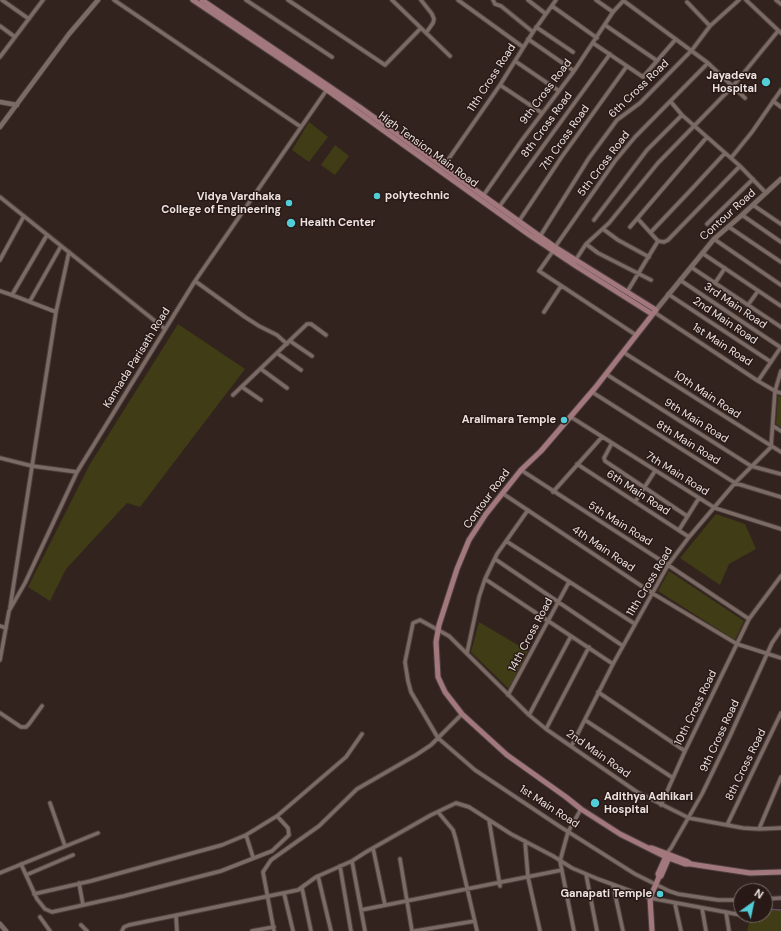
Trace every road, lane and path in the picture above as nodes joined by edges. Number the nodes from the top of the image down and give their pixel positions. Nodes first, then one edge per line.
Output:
1 (2, 0) edge
2 (43, 0) edge
3 (98, 0) edge
4 (114, 0) edge
5 (193, 0) edge
6 (246, 0) edge
7 (254, 0) edge
8 (288, 0) edge
9 (392, 0) edge
10 (421, 0) edge
11 (458, 0) edge
12 (493, 0) edge
13 (528, 0) edge
14 (556, 0) edge
15 (596, 0) edge
16 (624, 0) edge
17 (739, 0) edge
18 (746, 0) edge
19 (776, 0) edge
20 (205, 2) edge
21 (687, 2) dead end
22 (251, 4) junction
23 (781, 4) edge
24 (552, 6) junction
25 (613, 12) junction
26 (546, 14) junction
27 (29, 19) junction
28 (605, 25) junction
29 (0, 26) edge
30 (710, 26) junction
31 (536, 27) junction
32 (781, 27) edge
33 (421, 28) junction
34 (779, 31) edge
35 (533, 32) junction
36 (426, 33) junction
37 (15, 37) junction
38 (597, 38) junction
39 (528, 39) junction
40 (676, 39) junction
41 (593, 43) junction
42 (523, 47) junction
43 (692, 50) junction
44 (573, 52) dead end
45 (610, 54) junction
46 (1, 55) edge
47 (450, 56) dead end
48 (332, 57) dead end
49 (656, 60) junction
50 (514, 61) junction
51 (708, 63) junction
52 (627, 66) junction
53 (574, 71) junction
54 (500, 84) junction
55 (733, 86) junction
56 (328, 88) junction
57 (781, 90) edge
58 (559, 91) junction
59 (745, 98) dead end
60 (773, 101) junction
61 (0, 102) edge
62 (670, 102) junction
63 (17, 105) junction
64 (781, 107) edge
65 (542, 113) junction
66 (682, 115) junction
67 (694, 125) junction
68 (301, 127) junction
69 (0, 128) edge
70 (707, 137) junction
71 (724, 153) junction
72 (731, 158) junction
73 (740, 166) junction
74 (443, 167) junction
75 (753, 179) junction
76 (781, 179) edge
77 (766, 193) junction
78 (483, 196) junction
79 (0, 197) edge
80 (754, 205) junction
81 (499, 207) junction
82 (742, 215) junction
83 (24, 216) junction
84 (638, 219) junction
85 (594, 220) dead end
86 (519, 221) junction
87 (707, 224) dead end
88 (781, 224) edge
89 (630, 227) dead end
90 (729, 227) junction
91 (603, 229) junction
92 (650, 232) junction
93 (47, 235) junction
94 (538, 238) junction
95 (714, 239) junction
96 (658, 241) junction
97 (781, 242) edge
98 (586, 244) junction
99 (61, 246) junction
100 (554, 249) junction
101 (69, 252) junction
102 (702, 254) junction
103 (649, 257) junction
104 (0, 260) edge
105 (574, 262) junction
106 (781, 262) edge
107 (691, 267) junction
108 (725, 268) junction
109 (639, 273) junction
110 (651, 280) dead end
111 (680, 280) junction
112 (195, 281) junction
113 (715, 283) junction
114 (781, 285) edge
115 (561, 286) junction
116 (0, 291) edge
117 (758, 291) junction
118 (626, 292) junction
119 (12, 294) junction
120 (668, 294) junction
121 (30, 301) junction
122 (748, 305) junction
123 (781, 306) edge
124 (56, 312) junction
125 (544, 312) dead end
126 (654, 312) junction
127 (781, 327) edge
128 (165, 329) junction
129 (636, 335) junction
130 (326, 336) dead end
131 (290, 340) junction
132 (287, 344) junction
133 (780, 349) edge
134 (623, 352) junction
135 (277, 353) junction
136 (312, 356) dead end
137 (771, 362) junction
138 (261, 368) junction
139 (301, 370) dead end
140 (781, 371) edge
141 (606, 374) junction
142 (758, 381) junction
143 (242, 387) junction
144 (287, 388) dead end
145 (775, 391) junction
146 (592, 392) junction
147 (781, 393) edge
148 (233, 395) dead end
149 (261, 400) dead end
150 (571, 417) junction
151 (773, 426) junction
152 (781, 431) edge
153 (602, 437) junction
154 (612, 443) junction
155 (771, 447) junction
156 (781, 452) edge
157 (0, 458) edge
158 (578, 464) junction
159 (32, 466) junction
160 (751, 466) junction
161 (521, 470) junction
162 (655, 471) junction
163 (77, 472) junction
164 (781, 474) edge
165 (735, 483) junction
166 (644, 488) junction
167 (553, 492) junction
168 (502, 493) junction
169 (781, 497) edge
170 (699, 498) junction
171 (635, 502) junction
172 (715, 508) junction
173 (528, 510) junction
174 (687, 516) junction
175 (781, 529) edge
176 (678, 530) junction
177 (689, 537) junction
178 (506, 542) junction
179 (494, 559) junction
180 (668, 565) junction
181 (781, 576) edge
182 (485, 579) junction
183 (569, 582) junction
184 (652, 593) junction
185 (559, 602) junction
186 (9, 611) junction
187 (749, 619) junction
188 (548, 621) junction
189 (635, 624) junction
190 (0, 626) edge
191 (6, 628) junction
192 (438, 629) junction
193 (781, 630) edge
194 (571, 636) junction
195 (2, 641) edge
196 (737, 644) junction
197 (623, 646) junction
198 (589, 647) junction
199 (466, 653) junction
200 (768, 655) junction
201 (781, 658) edge
202 (0, 660) edge
203 (613, 664) junction
204 (598, 692) junction
205 (508, 695) junction
206 (42, 706) dead end
207 (781, 713) edge
208 (0, 714) edge
209 (462, 714) junction
210 (529, 715) junction
211 (585, 720) junction
212 (546, 728) junction
213 (362, 734) dead end
214 (438, 738) junction
215 (572, 745) junction
216 (685, 751) junction
217 (781, 777) edge
218 (673, 778) junction
219 (50, 803) dead end
220 (661, 805) junction
221 (581, 810) junction
222 (438, 812) junction
223 (277, 816) junction
224 (689, 818) junction
225 (489, 820) junction
226 (727, 825) junction
227 (781, 828) edge
228 (759, 829) junction
229 (568, 832) junction
230 (98, 833) dead end
231 (246, 835) junction
232 (525, 841) junction
233 (66, 846) junction
234 (373, 848) junction
235 (73, 855) dead end
236 (668, 856) junction
237 (253, 857) junction
238 (400, 859) dead end
239 (352, 861) junction
240 (560, 861) junction
241 (21, 864) junction
242 (340, 866) junction
243 (562, 870) junction
244 (781, 872) edge
245 (0, 873) edge
246 (586, 874) junction
247 (26, 875) junction
248 (318, 876) junction
249 (528, 877) junction
250 (79, 883) junction
251 (499, 884) junction
252 (613, 885) junction
253 (655, 885) junction
254 (302, 888) junction
255 (468, 889) junction
256 (284, 893) junction
257 (34, 894) junction
258 (268, 897) junction
259 (650, 898) junction
260 (733, 900) edge
261 (407, 901) junction
262 (675, 904) junction
263 (83, 905) junction
264 (385, 905) junction
265 (702, 908) junction
266 (361, 910) junction
267 (726, 912) junction
268 (733, 913) edge
269 (176, 916) junction
270 (40, 917) dead end
271 (475, 921) junction
272 (0, 924) edge
273 (81, 925) dead end
274 (274, 929) edge
275 (6, 931) edge
276 (50, 931) edge
277 (87, 931) edge
278 (122, 931) edge
279 (177, 931) edge
280 (252, 931) edge
281 (293, 931) edge
282 (311, 931) edge
283 (331, 931) edge
284 (351, 931) edge
285 (365, 931) edge
286 (414, 931) edge
287 (478, 931) edge
288 (540, 931) edge
289 (574, 931) edge
290 (597, 931) edge
291 (622, 931) edge
292 (652, 931) edge
293 (681, 931) edge
294 (706, 931) edge
295 (729, 931) edge

1 - 27 street
2 - 27 street
3 - 63 street
4 - 68 street
5 - 20 main road, High Tension Main Road
6 - 22 street
7 - 22 street
8 - 33 street
9 - 33 street
10 - 36 street
11 - 42 street
12 - 35 street
13 - 26 street
14 - 24 street, 11th Cross Road
15 - 25 street
16 - 25 street, 9th Cross Road
16 - 40 street
17 - 30 street, 6th Cross Road
18 - 34 street
19 - 23 street
20 - 56 main road, High Tension Main Road
21 - 30 street
22 - 48 street
24 - 26 street, 11th Cross Road
24 - 38 street
25 - 28 street, 9th Cross Road
26 - 31 street, 11th Cross Road
27 - 37 street
28 - 38 street, 9th Cross Road
28 - 49 street
29 - 37 street
30 - 43 street, 6th Cross Road
31 - 35 street, 11th Cross Road
31 - 44 street
32 - 34 street
33 - 36 street
34 - 55 street
35 - 39 street, 11th Cross Road
36 - 47 street
37 - 46 street
38 - 41 street, 9th Cross Road
39 - 42 street, 11th Cross Road
39 - 53 street
40 - 43 street
40 - 49 street
41 - 45 street
41 - 53 street, 9th Cross Road
42 - 50 street, 11th Cross Road
43 - 51 street
43 - 94 street, 6th Cross Road
45 - 52 street
45 - 81 street, 8th Cross Road
49 - 52 street
50 - 54 street, 11th Cross Road
50 - 58 street
51 - 55 street
51 - 62 street, 5th Cross Road
52 - 86 street, 7th Cross Road
53 - 58 street, 9th Cross Road
54 - 65 street
54 - 74 street, 11th Cross Road
55 - 59 street
55 - 67 street
56 - 68 street, Kannada Parisath Road
56 - 74 main road
56 - 94 main road, High Tension Main Road
57 - 60 street
58 - 65 street, 9th Cross Road
60 - 64 street
60 - 72 street
61 - 63 street
62 - 66 street
62 - 100 street, 5th Cross Road
63 - 69 street
65 - 78 street, 9th Cross Road
66 - 67 street
66 - 85 street
67 - 70 street
67 - 91 street
68 - 112 street, Kannada Parisath Road
70 - 71 street
70 - 84 street
71 - 72 street
71 - 92 street
72 - 73 street
73 - 75 street
73 - 96 street
74 - 78 main road
75 - 77 street
75 - 87 street
76 - 77 street, Contour Road
77 - 80 street, Contour Road
78 - 81 main road
79 - 83 street
80 - 82 street, Contour Road
80 - 88 street
81 - 86 main road
82 - 90 street, Contour Road
82 - 97 street
83 - 93 street
83 - 104 street
84 - 89 street
84 - 92 street
86 - 94 main road
90 - 95 street, Contour Road
90 - 106 street
91 - 98 street
91 - 103 street
92 - 96 street
93 - 99 street
93 - 119 street
94 - 100 main road, High Tension Main Road
95 - 102 street, Contour Road
95 - 114 street
96 - 103 street
98 - 105 street
98 - 109 street
99 - 101 street
99 - 121 street
100 - 105 main road, High Tension Main Road
100 - 115 street, 5th Cross Road
101 - 124 street
101 - 128 street
102 - 107 street, Contour Road
102 - 108 street
103 - 109 street
105 - 118 main road
105 - 126 main road, High Tension Main Road
107 - 111 street, Contour Road
107 - 113 street
108 - 113 street
108 - 117 street
109 - 110 street
109 - 118 street
111 - 120 street, Contour Road
111 - 133 street, 3rd Main Road
112 - 128 street, Kannada Parisath Road
112 - 132 street
113 - 122 street
115 - 125 street
115 - 129 street
116 - 119 street
117 - 122 street
117 - 123 street
118 - 126 main road
119 - 121 street
120 - 126 street, Contour Road
120 - 137 street, 2nd Main Road
121 - 124 street
122 - 127 street
124 - 159 street
126 - 129 main road, Contour Road
126 - 142 street, 1st Main Road
128 - 163 street, Kannada Parisath Road
129 - 134 main road, Contour Road
130 - 131 street
131 - 132 street
131 - 136 street
132 - 135 street
133 - 137 street
134 - 141 main road, Contour Road
134 - 155 street, 10th Main Road
135 - 138 street
135 - 139 street
137 - 142 street
138 - 143 street
138 - 144 street
140 - 145 street
141 - 146 main road, Contour Road
141 - 160 street, 9th Main Road
142 - 145 street, 1st Main Road
143 - 148 street
143 - 149 street
145 - 147 street, 1st Main Road
145 - 151 street
146 - 150 main road, Contour Road
146 - 165 street, 8th Main Road
150 - 153 street, 7th Main Road
150 - 161 main road, Contour Road
151 - 152 street
151 - 155 street
153 - 154 street, 7th Main Road
153 - 158 street
154 - 162 street, 7th Main Road
154 - 166 street
155 - 156 street, 10th Main Road
155 - 160 street, 11th Cross Road
157 - 159 street
158 - 167 street
158 - 171 street, 6th Main Road
159 - 163 street
159 - 186 street
160 - 164 street, 9th Main Road
160 - 165 street, 11th Cross Road
161 - 167 street, 5th Main Road
161 - 168 main road, Contour Road
162 - 166 street
162 - 170 street, 7th Main Road
163 - 186 street, Kannada Parisath Road
165 - 169 street, 8th Main Road
165 - 172 street, 11th Cross Road
166 - 171 street
166 - 174 street
167 - 180 street, 5th Main Road
168 - 173 street, 4th Main Road
168 - 192 main road, Contour Road
170 - 172 street, 7th Main Road
170 - 174 street
171 - 176 street, 6th Main Road
172 - 175 street, 7th Main Road
172 - 177 street, 11th Cross Road
173 - 178 street
173 - 184 street, 4th Main Road
174 - 176 street
176 - 177 street, 6th Main Road
177 - 180 street, 11th Cross Road
178 - 179 street
178 - 183 street
179 - 182 street
179 - 185 street
180 - 184 street, 11th Cross Road
180 - 187 street, 5th Main Road
181 - 187 street, 10th Cross Road
182 - 188 street
182 - 199 street
183 - 185 street, 14th Cross Road
183 - 189 street
184 - 189 street, 11th Cross Road
184 - 196 street, 4th Main Road
185 - 188 street, 14th Cross Road
185 - 197 street
186 - 191 street, Kannada Parisath Road
187 - 196 street, 10th Cross Road
188 - 194 street
188 - 205 street, 14th Cross Road
189 - 197 street, 11th Cross Road
190 - 191 street
191 - 195 street, Kannada Parisath Road
192 - 199 street, 2nd Main Road
192 - 209 main road, Contour Road
192 - 214 street, 1st Main Road
193 - 200 street, 9th Cross Road
194 - 198 street
194 - 210 street
195 - 202 street, Kannada Parisath Road
196 - 200 street, 4th Main Road
196 - 216 street, 10th Cross Road
197 - 203 street, 11th Cross Road
198 - 203 street
198 - 212 street
199 - 205 street, 2nd Main Road
200 - 201 street, 4th Main Road
200 - 224 street, 9th Cross Road
203 - 204 street, 11th Cross Road
204 - 211 street, 11th Cross Road
204 - 216 street
205 - 210 street, 2nd Main Road
206 - 208 street
207 - 226 street, 8th Cross Road
209 - 214 street
209 - 221 main road, Contour Road
210 - 212 street, 2nd Main Road
211 - 215 street, 11th Cross Road
211 - 218 street
212 - 215 street, 2nd Main Road
213 - 223 street
214 - 229 street, 1st Main Road
214 - 258 street
215 - 220 street, 2nd Main Road
216 - 218 street, 10th Cross Road
217 - 228 street
218 - 220 street, 10th Cross Road
219 - 233 street
220 - 224 street, 2nd Main Road
221 - 229 street
221 - 236 main road, Contour Road
222 - 225 street
222 - 234 street
222 - 255 street
223 - 231 street
223 - 237 street
224 - 226 street, 2nd Main Road
224 - 236 street, 9th Cross Road
225 - 232 street
225 - 251 street
226 - 228 street, 2nd Main Road
227 - 228 street, 2nd Main Road
229 - 240 street
229 - 253 street, 1st Main Road
230 - 233 street
231 - 237 street
231 - 250 street
232 - 240 street
232 - 249 street
233 - 241 street
234 - 239 street
234 - 264 street
235 - 247 street
236 - 244 main road, Contour Road
236 - 253 main road
237 - 263 street
238 - 261 street
239 - 242 street
239 - 266 street
240 - 243 street
240 - 246 street
241 - 245 street
241 - 247 street
242 - 248 street
242 - 284 street
243 - 249 street
243 - 289 street
246 - 252 street
246 - 290 street
247 - 257 street
248 - 254 street
248 - 283 street
249 - 251 street
249 - 288 street
250 - 257 street
250 - 263 street
251 - 255 street
252 - 259 street
252 - 291 street
253 - 259 main road
253 - 260 street, 1st Main Road
254 - 256 street
254 - 282 street
255 - 261 street
255 - 271 street
256 - 258 street
256 - 281 street
257 - 263 street
258 - 269 street
258 - 274 street
259 - 262 street
259 - 292 main road
261 - 264 street
261 - 286 street
262 - 265 street
262 - 293 street
264 - 266 street
265 - 267 street
265 - 294 street
266 - 285 street
267 - 268 street
267 - 295 street
269 - 278 street
269 - 279 street
270 - 276 street
271 - 286 street
271 - 287 street
272 - 275 street
273 - 277 street
274 - 280 street

